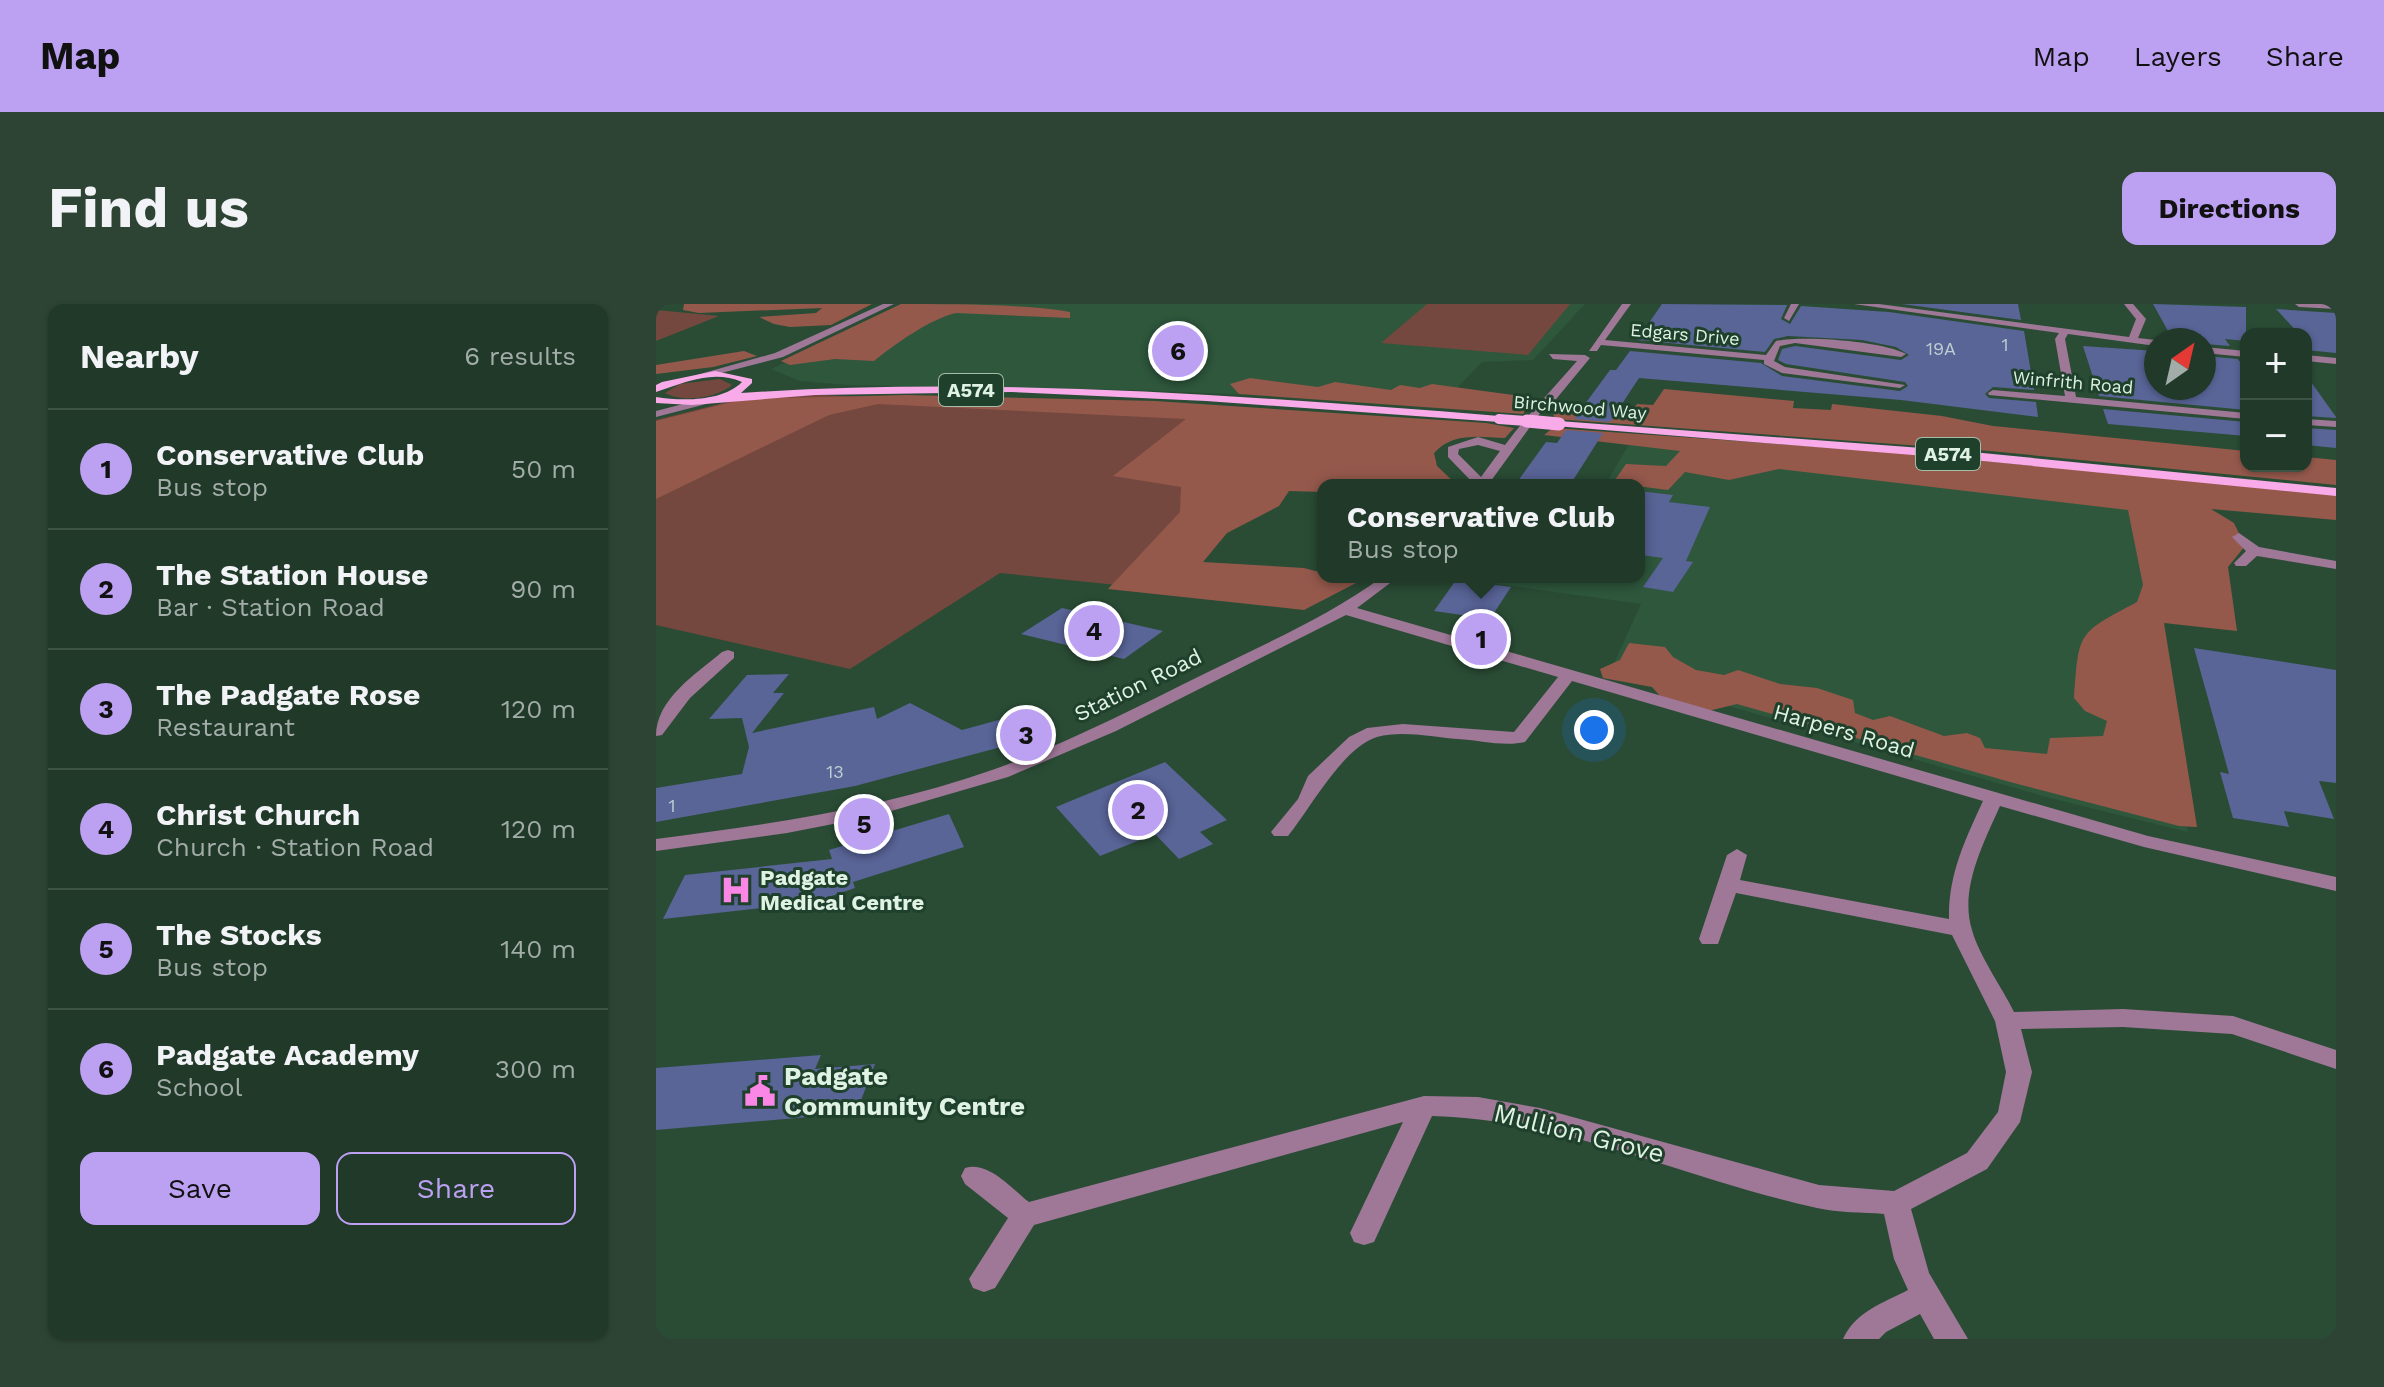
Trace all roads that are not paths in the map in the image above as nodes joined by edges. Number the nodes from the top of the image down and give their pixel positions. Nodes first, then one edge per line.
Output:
1 (890, 304) edge
2 (1627, 304) edge
3 (1795, 304) edge
4 (1858, 304) edge
5 (1953, 304) edge
6 (2128, 304) edge
7 (2299, 304) edge
8 (2336, 306) edge
9 (1943, 314) junction
10 (1789, 318) dead end
11 (2065, 331) junction
12 (2132, 340) junction
13 (1598, 342) junction
14 (2144, 342) edge
15 (2216, 351) edge
16 (2240, 353) edge
17 (1901, 354) dead end
18 (779, 355) junction
19 (1553, 356) dead end
20 (1585, 358) junction
21 (1770, 358) junction
22 (2312, 359) edge
23 (2336, 361) edge
24 (694, 377) junction
25 (656, 380) edge
26 (748, 380) junction
27 (1900, 385) dead end
28 (656, 389) edge
29 (819, 389) junction
30 (1993, 393) dead end
31 (714, 399) junction
32 (656, 400) edge
33 (2071, 400) junction
34 (656, 414) edge
35 (2240, 415) edge
36 (2312, 422) edge
37 (2336, 424) edge
38 (1508, 449) junction
39 (1477, 479) edge
40 (1486, 479) edge
41 (2336, 492) edge
42 (2239, 537) dead end
43 (2254, 551) junction
44 (2241, 563) dead end
45 (2336, 565) edge
46 (1382, 583) edge
47 (1342, 609) junction
48 (728, 655) dead end
49 (1568, 675) junction
50 (664, 708) edge
51 (656, 731) edge
52 (1993, 799) junction
53 (1281, 832) dead end
54 (656, 845) edge
55 (1737, 855) dead end
56 (1727, 884) junction
57 (2336, 884) edge
58 (1960, 929) junction
59 (1710, 939) dead end
60 (2007, 1021) junction
61 (2336, 1060) edge
62 (1424, 1106) junction
63 (975, 1176) dead end
64 (1896, 1203) junction
65 (1025, 1215) junction
66 (1364, 1233) dead end
67 (984, 1279) dead end
68 (1924, 1297) junction
69 (1859, 1339) edge
70 (1952, 1339) edge

1 - 18 street
2 - 13 street
3 - 10 street
4 - 9 street
5 - 9 street
6 - 12 street
7 - 8 street
9 - 11 street
11 - 12 street
11 - 33 street
12 - 14 street
13 - 20 street
13 - 21 street, Edgars Drive
15 - 16 street
17 - 21 street, Edgars Drive
18 - 24 street
18 - 26 street
19 - 20 street
20 - 38 street
21 - 27 street, Edgars Drive
22 - 23 street
24 - 25 main road, A574
24 - 26 main road, A574
24 - 28 main road, A574
26 - 29 main road, Birchwood Way / A574
26 - 31 main road, A574
29 - 31 main road, Birchwood Way / A574
29 - 41 main road, Birchwood Way / A574, bridge
30 - 33 street, Winfrith Road
31 - 32 main road, A574
31 - 34 street
33 - 35 street, Winfrith Road
36 - 37 street
38 - 39 street
38 - 40 street
42 - 43 street
43 - 44 street
43 - 45 street
46 - 47 street, Station Road
47 - 49 street, Harpers Road
47 - 54 street, Station Road
48 - 50 street
49 - 52 street, Harpers Road
49 - 53 street
50 - 51 street
52 - 57 street, Harpers Road
52 - 58 street
55 - 56 street
56 - 58 street
56 - 59 street
58 - 60 street
60 - 61 street
60 - 64 street
62 - 64 street, Mullion Grove
62 - 65 street, Mullion Grove
62 - 66 street
63 - 65 street
64 - 68 street
65 - 67 street
68 - 69 street
68 - 70 street

